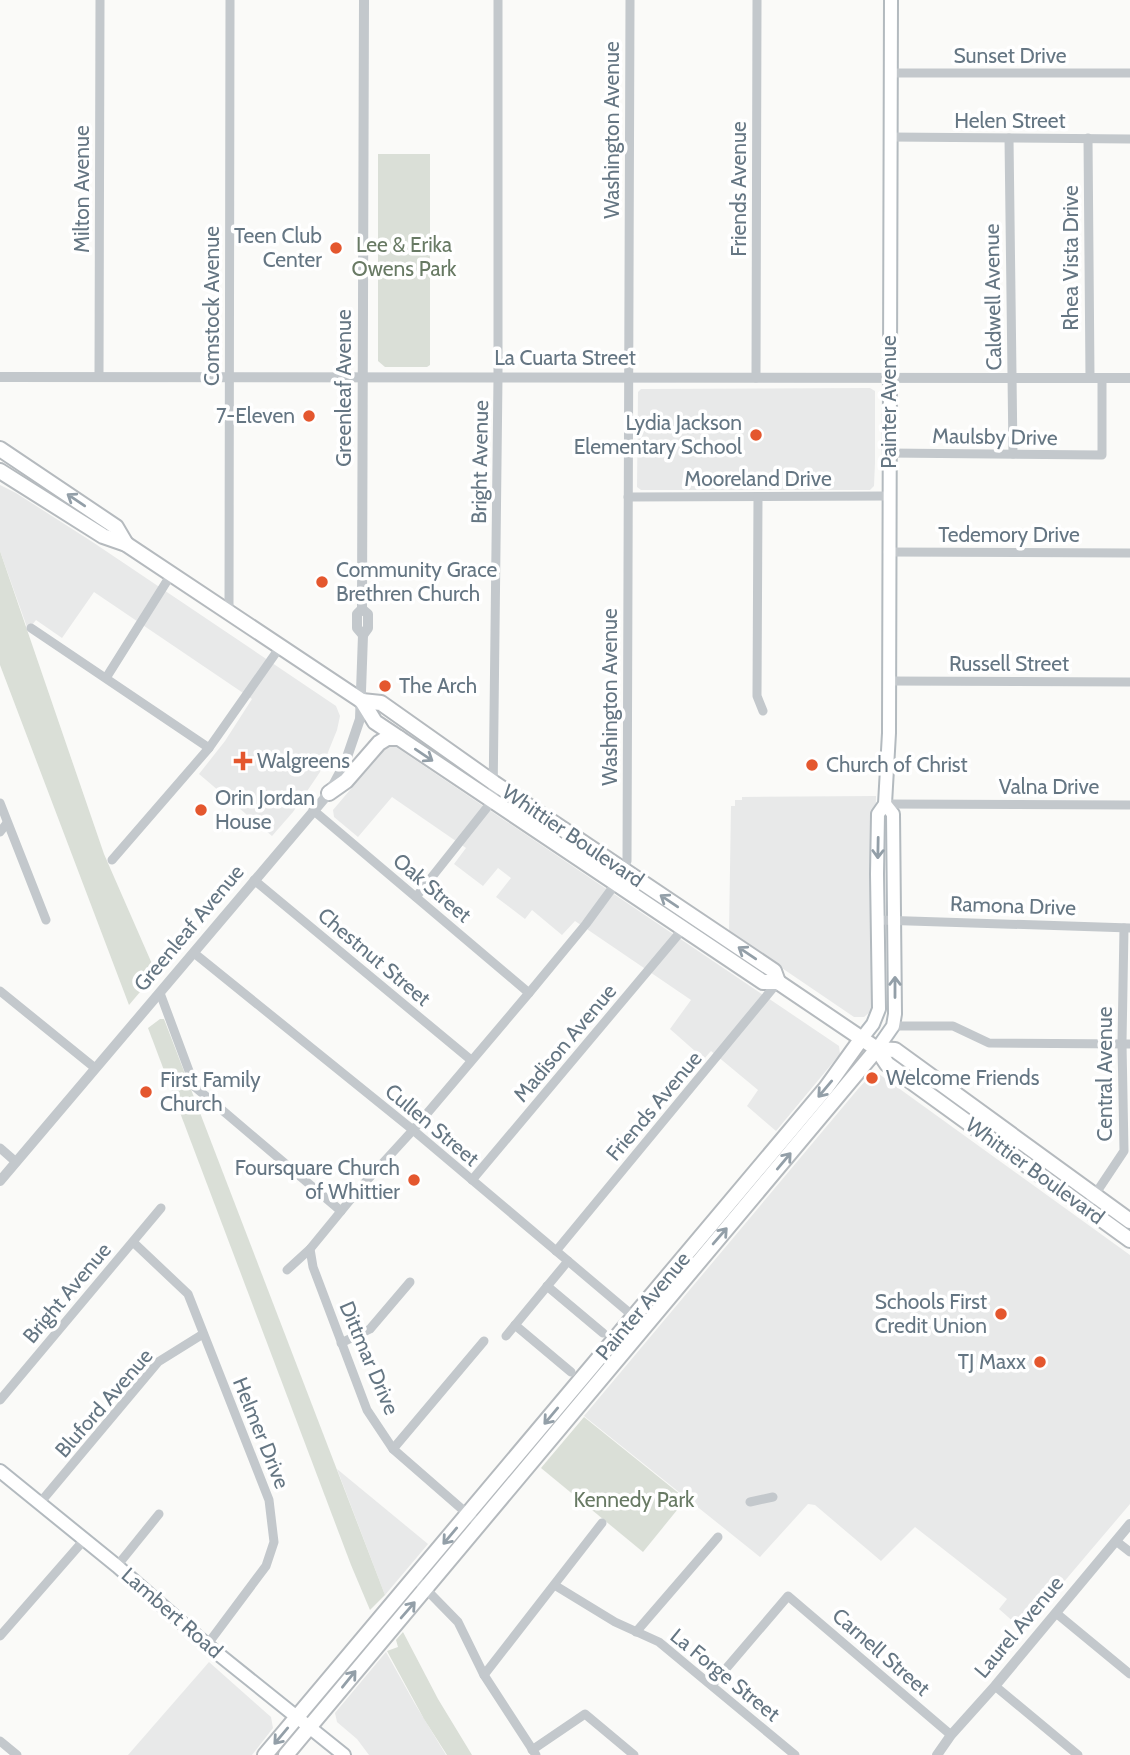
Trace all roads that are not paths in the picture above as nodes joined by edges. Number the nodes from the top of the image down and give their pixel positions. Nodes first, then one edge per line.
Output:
1 (100, 0) edge
2 (230, 0) edge
3 (364, 0) edge
4 (498, 0) edge
5 (630, 0) edge
6 (757, 0) edge
7 (891, 0) edge
8 (890, 73) junction
9 (1130, 73) edge
10 (890, 137) junction
11 (1009, 138) junction
12 (1088, 138) junction
13 (1130, 139) edge
14 (0, 377) edge
15 (99, 377) junction
16 (229, 377) junction
17 (363, 377) junction
18 (888, 377) junction
19 (498, 378) junction
20 (629, 378) junction
21 (756, 378) junction
22 (1012, 378) junction
23 (1090, 378) junction
24 (1102, 378) junction
25 (1130, 378) edge
26 (0, 449) edge
27 (888, 453) junction
28 (1013, 454) junction
29 (0, 471) edge
30 (888, 496) junction
31 (628, 497) junction
32 (758, 497) junction
33 (126, 544) junction
34 (888, 552) junction
35 (1130, 553) edge
36 (172, 573) junction
37 (229, 611) junction
38 (31, 628) dead end
39 (280, 646) junction
40 (106, 678) junction
41 (889, 681) junction
42 (1130, 682) edge
43 (362, 701) junction
44 (762, 711) dead end
45 (399, 738) junction
46 (209, 748) junction
47 (494, 783) junction
48 (328, 793) junction
49 (494, 800) junction
50 (0, 803) edge
51 (885, 804) junction
52 (1130, 805) edge
53 (313, 810) junction
54 (7, 824) junction
55 (0, 832) edge
56 (111, 860) dead end
57 (620, 876) junction
58 (254, 880) junction
59 (416, 897) junction
60 (46, 920) dead end
61 (879, 920) junction
62 (895, 920) junction
63 (682, 926) junction
64 (1127, 928) edge
65 (194, 953) junction
66 (778, 982) junction
67 (0, 991) edge
68 (160, 993) junction
69 (529, 993) junction
70 (893, 1026) junction
71 (862, 1038) junction
72 (1126, 1044) edge
73 (877, 1049) junction
74 (471, 1060) junction
75 (95, 1068) junction
76 (413, 1130) junction
77 (0, 1148) edge
78 (1127, 1151) edge
79 (16, 1161) junction
80 (472, 1180) junction
81 (0, 1181) edge
82 (1094, 1195) junction
83 (161, 1208) dead end
84 (1086, 1208) junction
85 (341, 1211) junction
86 (1130, 1221) edge
87 (1130, 1240) edge
88 (133, 1242) junction
89 (310, 1249) junction
90 (691, 1249) junction
91 (556, 1251) junction
92 (568, 1261) junction
93 (286, 1270) dead end
94 (410, 1282) dead end
95 (547, 1286) junction
96 (673, 1292) junction
97 (640, 1321) junction
98 (515, 1325) junction
99 (603, 1333) dead end
100 (203, 1334) junction
101 (506, 1336) dead end
102 (484, 1341) dead end
103 (341, 1343) junction
104 (570, 1372) dead end
105 (0, 1399) edge
106 (393, 1449) junction
107 (2, 1477) edge
108 (773, 1497) dead end
109 (750, 1502) dead end
110 (39, 1504) junction
111 (159, 1514) dead end
112 (473, 1520) junction
113 (602, 1523) dead end
114 (1130, 1524) edge
115 (718, 1537) dead end
116 (84, 1540) junction
117 (1116, 1541) junction
118 (1130, 1552) edge
119 (117, 1566) junction
120 (415, 1578) junction
121 (556, 1586) junction
122 (426, 1589) junction
123 (1056, 1613) junction
124 (636, 1632) junction
125 (0, 1636) edge
126 (207, 1645) junction
127 (1130, 1674) edge
128 (484, 1675) junction
129 (712, 1685) junction
130 (995, 1686) junction
131 (297, 1716) junction
132 (310, 1727) junction
133 (951, 1735) junction
134 (0, 1741) edge
135 (534, 1753) edge
136 (17, 1755) edge
137 (265, 1755) edge
138 (286, 1755) edge
139 (344, 1755) edge
140 (634, 1755) edge
141 (795, 1755) edge
142 (937, 1755) edge
143 (1078, 1755) edge

1 - 15 street, Milton Avenue
2 - 16 street, Comstock Avenue
3 - 17 street, Greenleaf Avenue
4 - 19 street, Bright Avenue
5 - 20 street, Washington Avenue
6 - 21 street, Friends Avenue
7 - 8 main road, Painter Avenue
8 - 9 street, Sunset Drive
8 - 10 main road, Painter Avenue
10 - 11 street, Helen Street
10 - 18 main road, Painter Avenue
11 - 12 street, Helen Street
11 - 22 street, Caldwell Avenue
12 - 13 street, Helen Street
12 - 23 street, Rhea Vista Drive
14 - 15 street, La Cuarta Street
15 - 16 street, La Cuarta Street
16 - 17 street, La Cuarta Street
16 - 37 street, Comstock Avenue
17 - 19 street, La Cuarta Street
17 - 43 street, Greenleaf Avenue
18 - 21 street, La Cuarta Street
18 - 22 street, La Cuarta Street
18 - 27 main road, Painter Avenue
19 - 20 street, La Cuarta Street
19 - 47 street, Bright Avenue
20 - 21 street, La Cuarta Street
20 - 31 street, Washington Avenue
22 - 23 street, La Cuarta Street
22 - 28 street, Caldwell Avenue
23 - 24 street, La Cuarta Street
24 - 25 street, La Cuarta Street
24 - 28 street, Maulsby Drive
33 -> 26 main road, Whittier Boulevard
27 - 28 street, Maulsby Drive
27 - 30 main road, Painter Avenue
29 - 33 main road, Whittier Boulevard
30 - 32 street, Mooreland Drive
30 - 34 main road, Painter Avenue
31 - 32 street, Mooreland Drive
31 - 57 street, Washington Avenue
32 - 44 street
33 - 36 main road, Whittier Boulevard
34 - 35 street, Tedemory Drive
34 - 41 main road, Painter Avenue
36 - 37 main road, Whittier Boulevard
36 - 40 street
37 - 39 main road, Whittier Boulevard
38 - 40 street
39 - 43 main road, Whittier Boulevard
39 - 46 street
40 - 46 street
41 - 42 street, Russell Street
41 - 51 main road, Painter Avenue
43 - 45 main road, Whittier Boulevard
43 - 47 main road, Whittier Boulevard
43 - 48 street, Greenleaf Avenue
45 - 48 main road
45 -> 49 main road, Whittier Boulevard
46 - 56 street
47 - 49 street, Bright Avenue
47 - 57 main road, Whittier Boulevard
48 - 53 street, Greenleaf Avenue
49 - 57 main road, Whittier Boulevard
49 - 59 street
50 - 54 street
51 - 52 street, Valna Drive
51 -> 61 main road, Painter Avenue
51 - 62 main road, Painter Avenue
53 - 58 street, Greenleaf Avenue
53 - 59 street, Oak Street
54 - 55 street
54 - 60 street
57 - 63 main road, Whittier Boulevard
66 -> 57 main road, Whittier Boulevard
57 - 69 street, Washington Avenue
58 - 65 street, Greenleaf Avenue
58 - 74 street, Chestnut Street
59 - 69 street, Oak Street
61 - 62 street, Ramona Drive
61 - 71 main road, Painter Avenue
62 - 64 street, Ramona Drive
70 -> 62 main road, Painter Avenue
63 - 66 main road, Whittier Boulevard
63 - 80 street, Madison Avenue
64 - 72 street, Central Avenue
65 - 68 street, Greenleaf Avenue
65 - 76 street, Cullen Street
66 - 71 main road, Whittier Boulevard
66 - 91 street, Friends Avenue
67 - 75 street
68 - 75 street, Greenleaf Avenue
68 - 85 street
69 - 74 street, Washington Avenue
70 - 72 street
70 - 73 main road, Painter Avenue
71 - 73 main road, Whittier Boulevard
71 -> 90 main road, Painter Avenue
72 - 78 street, Central Avenue
73 - 82 main road, Whittier Boulevard
73 - 84 main road, Whittier Boulevard
96 -> 73 main road, Painter Avenue
74 - 76 street, Washington Avenue
75 - 79 street, Greenleaf Avenue
76 - 80 street, Cullen Street
76 - 85 street, Washington Avenue
77 - 79 street
78 - 82 street, Central Avenue
79 - 81 street, Greenleaf Avenue
80 - 91 street, Cullen Street
82 - 84 street, Central Avenue
82 - 86 main road, Whittier Boulevard
83 - 88 street, Bright Avenue
84 - 87 main road, Whittier Boulevard
85 - 89 street, Washington Avenue
88 - 100 street, Helmer Drive
88 - 105 street, Bright Avenue
89 - 93 street, Washington Avenue
89 - 103 street, Dittmar Drive
90 - 96 main road
90 - 97 main road, Painter Avenue
91 - 92 street, Cullen Street
92 - 95 street
92 - 97 street, Cullen Street
94 - 103 street
95 - 98 street
95 - 99 street
96 - 97 main road, Painter Avenue
97 - 112 main road, Painter Avenue
98 - 101 street
98 - 104 street
100 - 110 street, Bluford Avenue
100 - 126 street, Helmer Drive
102 - 106 street
103 - 106 street, Dittmar Drive
106 - 112 street, Dittmar Drive
107 - 110 main road, Lambert Road
108 - 109 street
110 - 116 main road, Lambert Road
111 - 119 street
112 -> 120 main road, Painter Avenue
112 - 122 main road, Painter Avenue
113 - 121 street
114 - 117 street, Laurel Avenue
115 - 124 street
116 - 119 main road, Lambert Road
116 - 125 street
117 - 118 street
117 - 123 street, Laurel Avenue
119 - 126 main road, Lambert Road
120 - 122 street
120 - 131 main road, Painter Avenue
121 - 124 street, La Forge Street
121 - 128 street
122 - 128 street
132 -> 122 main road, Painter Avenue
123 - 127 street
123 - 130 street, Laurel Avenue
124 - 129 street, La Forge Street
126 - 131 main road, Lambert Road
128 - 135 street
129 - 133 street, Carnell Street
129 - 141 street, La Forge Street
130 - 133 street, Laurel Avenue
130 - 143 street
131 - 132 main road, Lambert Road
131 -> 137 main road, Painter Avenue
132 - 138 main road, Painter Avenue
132 - 139 main road, Lambert Road
133 - 142 street, Laurel Avenue
134 - 136 street
135 - 140 street

